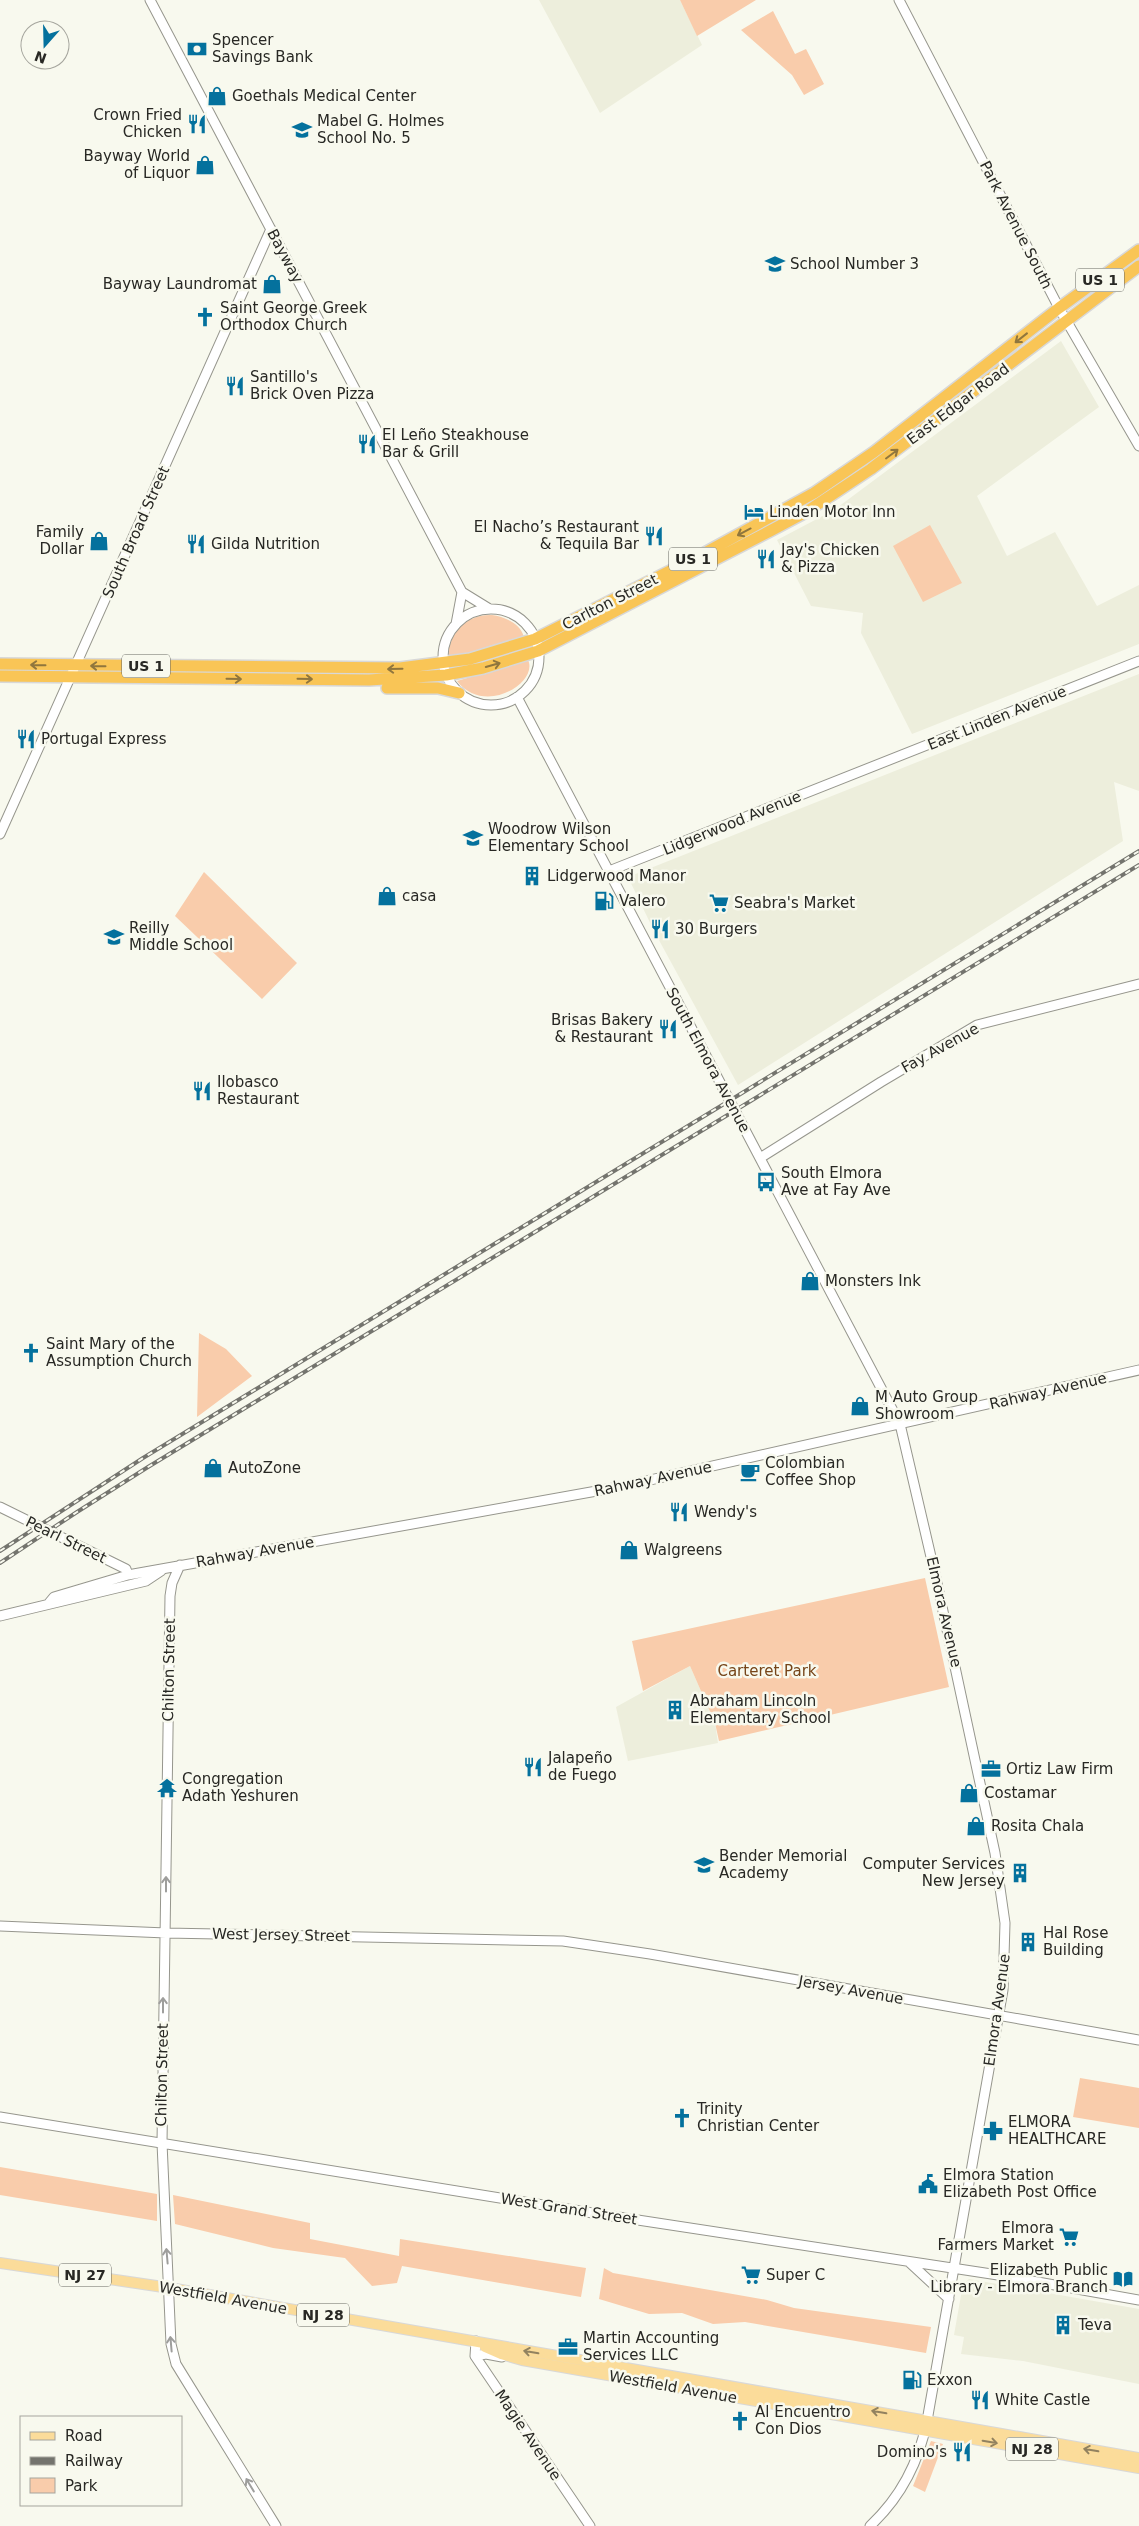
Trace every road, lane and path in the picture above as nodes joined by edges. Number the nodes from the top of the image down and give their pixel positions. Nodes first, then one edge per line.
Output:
1 (150, 0) edge
2 (899, 0) edge
3 (271, 229) junction
4 (1139, 250) edge
5 (1139, 266) edge
6 (1059, 308) junction
7 (1066, 321) junction
8 (1139, 446) edge
9 (846, 472) joint
10 (462, 592) junction
11 (627, 606) joint
12 (488, 608) junction
13 (456, 624) junction
14 (537, 645) junction
15 (1139, 661) edge
16 (0, 664) edge
17 (444, 670) junction
18 (74, 671) junction
19 (0, 676) edge
20 (369, 680) junction
21 (459, 693) junction
22 (517, 697) junction
23 (855, 776) joint
24 (0, 834) edge
25 (610, 872) junction
26 (1139, 984) edge
27 (760, 1158) junction
28 (1139, 1370) edge
29 (900, 1424) junction
30 (0, 1507) edge
31 (180, 1565) junction
32 (163, 1570) junction
33 (128, 1575) junction
34 (98, 1594) junction
35 (170, 1595) junction
36 (49, 1603) junction
37 (0, 1616) edge
38 (0, 1926) edge
39 (166, 1933) junction
40 (563, 1941) joint
41 (998, 2016) junction
42 (1139, 2040) edge
43 (0, 2117) edge
44 (162, 2144) junction
45 (909, 2261) junction
46 (0, 2263) edge
47 (954, 2268) junction
48 (170, 2288) junction
49 (949, 2298) junction
50 (1139, 2300) edge
51 (476, 2341) junction
52 (475, 2356) junction
53 (522, 2360) junction
54 (810, 2405) junction
55 (926, 2426) junction
56 (1043, 2446) junction
57 (1139, 2458) edge
58 (1139, 2468) edge
59 (276, 2526) edge
60 (590, 2526) edge
61 (870, 2526) edge

1 - 3 street, Bayway
2 - 6 street, Park Avenue South
3 - 10 street, Bayway
3 - 18 street, South Broad Street
4 - 6 highway, East Edgar Road / US 1
5 - 7 highway, East Edgar Road / US 1
6 - 7 street, Park Avenue South
6 -> 9 highway, East Edgar Road / US 1
7 - 8 street, Park Avenue South
11 -> 7 highway, East Edgar Road / US 1
9 -> 14 highway, Carlton Street / US 1
10 - 12 street
10 - 13 street
11 - 14 highway, Carlton Street / US 1
12 - 13 street
12 - 14 street
13 - 17 street
14 - 17 highway, Carlton Street / US 1
14 - 22 street
15 - 23 street, East Linden Avenue
18 -> 16 highway, US 1
17 -> 18 highway, US 1
17 - 20 highway, US 1
17 - 21 street
18 - 19 highway, US 1
18 -> 20 highway, US 1
18 - 24 street, South Broad Street
20 - 21 highway
21 - 22 street
22 - 25 street, South Elmora Avenue
23 - 25 street, Lidgerwood Avenue
25 - 27 street, South Elmora Avenue
26 - 27 street, Fay Avenue
27 - 29 street, South Elmora Avenue
28 - 29 street, Rahway Avenue
29 - 31 street, Rahway Avenue
29 - 41 street, Elmora Avenue
30 - 33 street, Pearl Street
31 - 32 street, Rahway Avenue
31 - 35 street, Chilton Street
32 - 33 street, Rahway Avenue
32 - 34 street, Rahway Avenue
32 - 35 street, Chilton Street
33 - 34 street
33 - 36 street, Rahway Avenue
34 - 36 street, Rahway Avenue
39 -> 35 street, Chilton Street
36 - 37 street, Rahway Avenue
38 - 39 street, West Jersey Street
39 - 40 street, West Jersey Street
44 -> 39 street, Chilton Street
40 - 41 street, Jersey Avenue
41 - 42 street, Jersey Avenue
41 - 47 street, Elmora Avenue
43 - 44 street, West Grand Street
44 - 45 street, West Grand Street
48 -> 44 street, Chilton Street
45 - 47 street, West Grand Street
45 - 49 street
46 - 48 main road, Westfield Avenue / NJ 27
47 - 49 street, Elmora Avenue
47 - 50 street, West Grand Street
48 - 51 main road, Westfield Avenue / NJ 28
59 -> 48 street, Chilton Street
49 - 55 street, Elmora Avenue
51 - 52 street
51 - 53 main road, Westfield Avenue / NJ 28
54 -> 51 main road, Westfield Avenue / NJ 28
52 - 53 street
52 - 60 street, Magie Avenue
53 - 54 main road, Westfield Avenue / NJ 28
54 - 55 main road, Westfield Avenue / NJ 28
55 - 56 main road, Westfield Avenue / NJ 28
55 - 61 street, Elmora Avenue
57 -> 56 main road, Westfield Avenue / NJ 28
56 - 58 main road, Westfield Avenue / NJ 28

